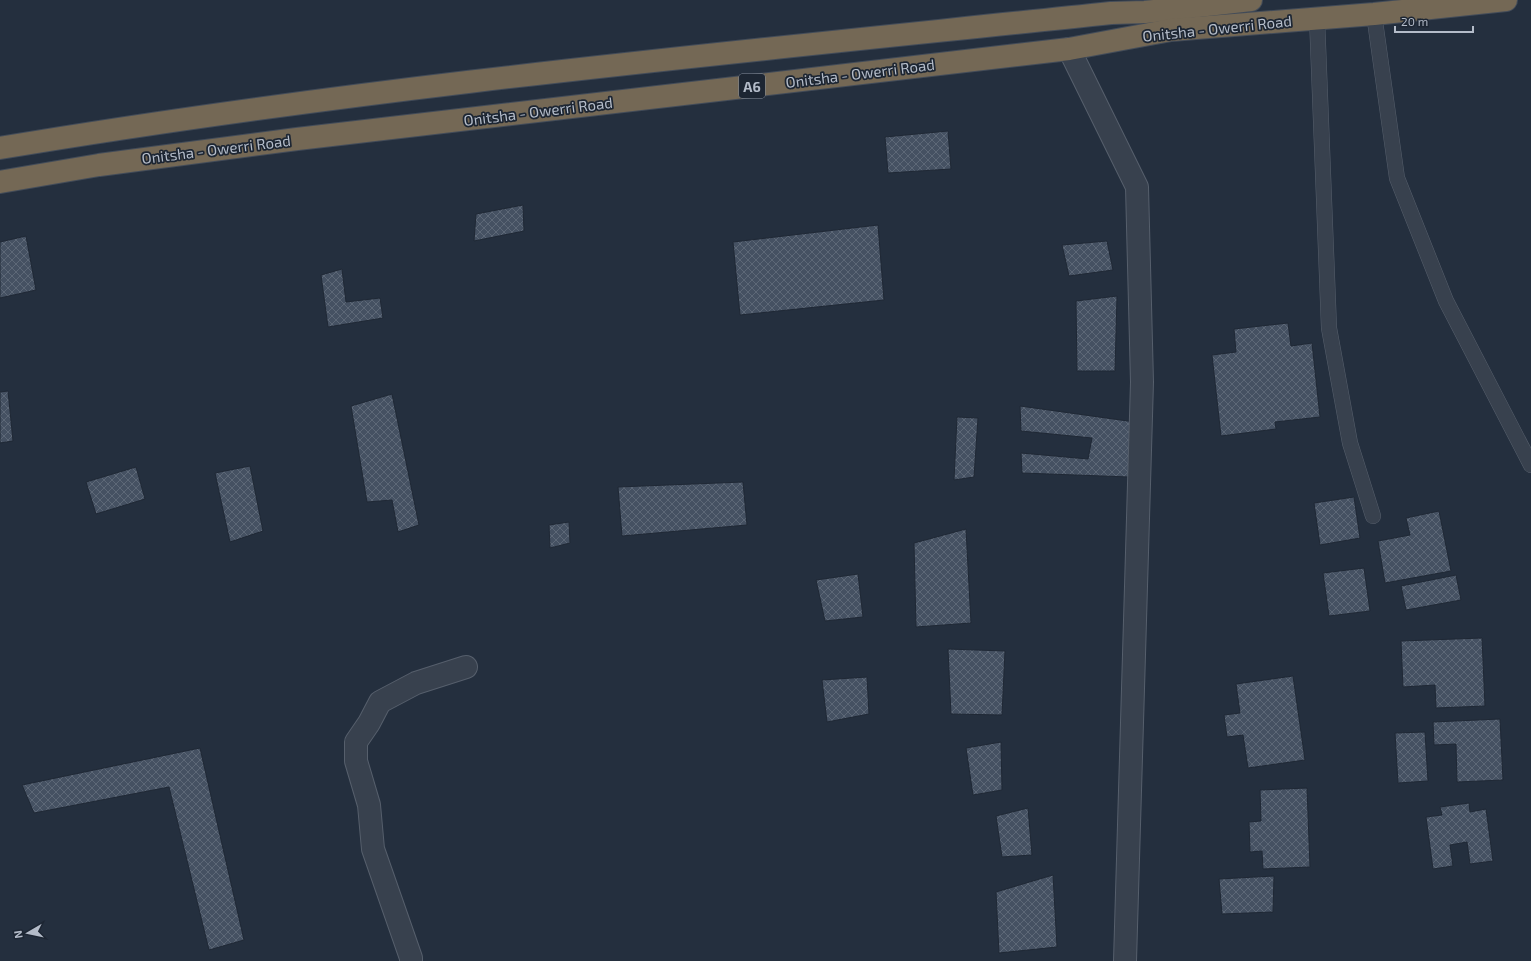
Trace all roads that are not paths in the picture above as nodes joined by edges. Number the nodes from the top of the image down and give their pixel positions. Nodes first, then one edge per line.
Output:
1 (1251, 0) edge
2 (1506, 0) edge
3 (1140, 6) edge
4 (1374, 14) junction
5 (1318, 18) junction
6 (1069, 49) junction
7 (0, 148) edge
8 (0, 182) edge
9 (1531, 465) edge
10 (1373, 516) dead end
11 (466, 667) dead end
12 (411, 961) edge
13 (1125, 961) edge

1 - 3 highway, Onitsha - Owerri Road / A6
2 - 4 highway, Onitsha - Owerri Road / A6
3 - 7 highway, Onitsha - Owerri Road / A6
4 - 5 highway, Onitsha - Owerri Road / A6
4 - 9 lane
5 - 6 highway, Onitsha - Owerri Road / A6
5 - 10 lane
6 - 8 highway, Onitsha - Owerri Road / A6
6 - 13 street
11 - 12 street

